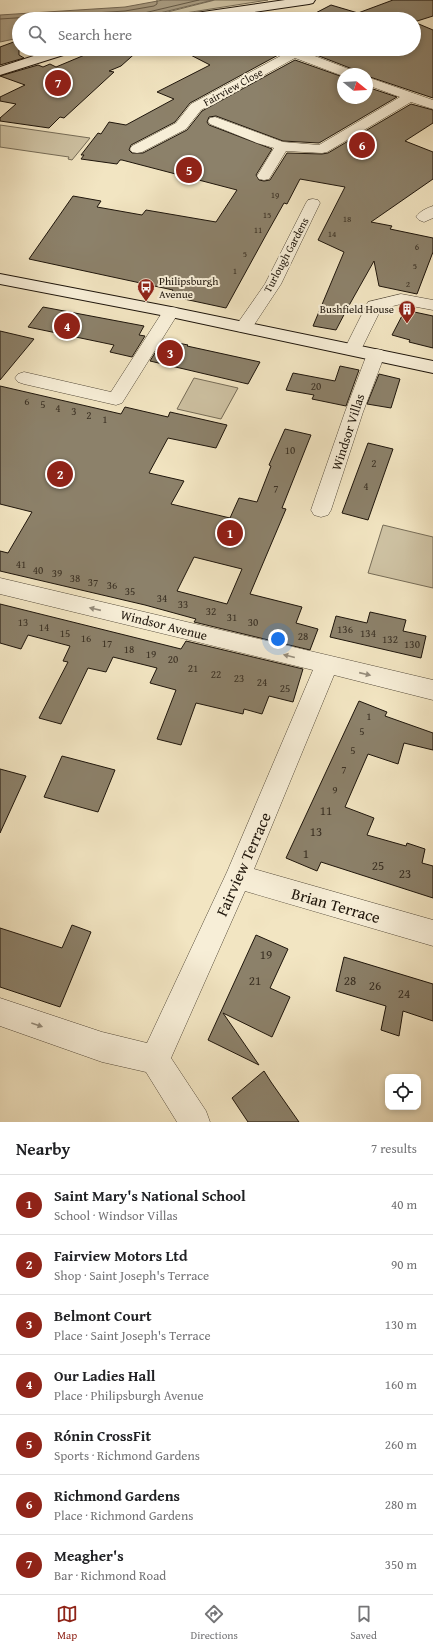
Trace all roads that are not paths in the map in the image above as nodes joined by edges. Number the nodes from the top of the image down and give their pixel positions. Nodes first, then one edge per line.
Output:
1 (309, 0) edge
2 (238, 12) edge
3 (46, 56) edge
4 (291, 56) edge
5 (300, 56) edge
6 (337, 69) edge
7 (0, 71) edge
8 (373, 83) edge
9 (410, 97) junction
10 (433, 105) edge
11 (216, 121) dead end
12 (282, 146) junction
13 (137, 149) dead end
14 (264, 176) dead end
15 (313, 203) dead end
16 (0, 279) edge
17 (433, 306) edge
18 (171, 312) junction
19 (244, 327) junction
20 (352, 350) junction
21 (376, 354) junction
22 (433, 367) edge
23 (24, 378) dead end
24 (321, 510) dead end
25 (0, 586) edge
26 (327, 665) junction
27 (433, 690) edge
28 (238, 877) junction
29 (433, 933) edge
30 (0, 1012) edge
31 (155, 1060) junction
32 (195, 1122) edge

1 - 2 street
3 - 7 street
4 - 13 street, Fairview Close
5 - 6 street
8 - 9 street
9 - 10 street
9 - 12 street
11 - 12 street
12 - 14 street
15 - 19 street, Turlough Gardens
16 - 18 street
17 - 20 street
18 - 19 street
18 - 23 street
19 - 20 street
20 - 21 street
21 - 22 street
21 - 24 street, Windsor Villas
26 -> 25 street, Windsor Avenue
26 -> 27 street, Windsor Avenue
26 - 28 street, Fairview Terrace
28 - 29 street, Brian Terrace
28 - 31 street, Fairview Terrace
30 -> 31 street
31 - 32 street

